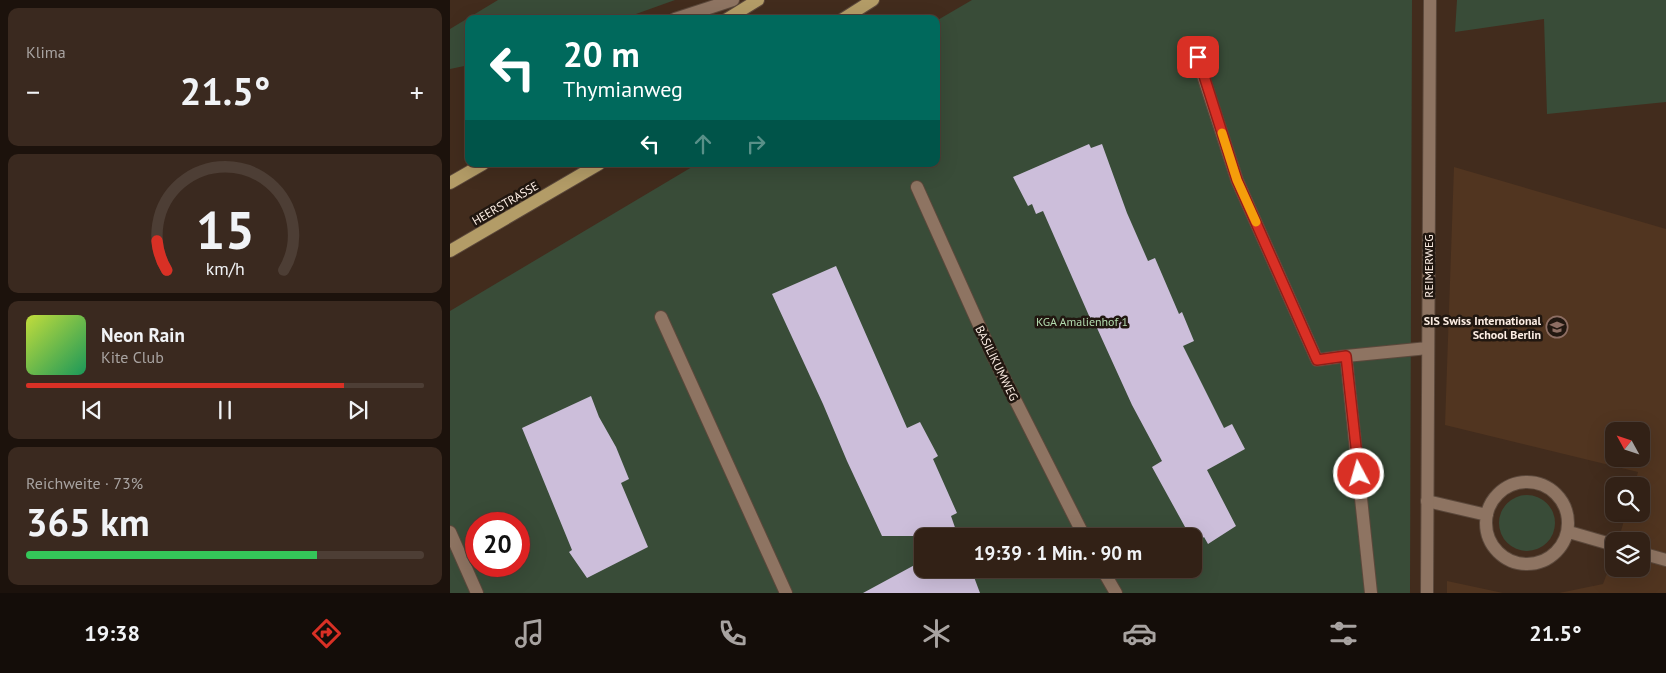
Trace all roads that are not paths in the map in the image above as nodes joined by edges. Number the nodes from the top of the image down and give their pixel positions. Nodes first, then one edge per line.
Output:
1 (734, 0) edge
2 (758, 0) edge
3 (874, 0) edge
4 (1430, 0) edge
5 (687, 15) edge
6 (733, 15) edge
7 (850, 15) edge
8 (1198, 57) dead end
9 (478, 167) edge
10 (594, 167) edge
11 (450, 183) edge
12 (917, 186) dead end
13 (450, 251) edge
14 (661, 316) dead end
15 (1428, 348) junction
16 (1346, 356) junction
17 (1427, 501) junction
18 (1486, 515) junction
19 (1080, 528) edge
20 (450, 532) edge
21 (1569, 532) junction
22 (1605, 542) edge
23 (1650, 556) edge
24 (1666, 560) edge
25 (1107, 578) edge
26 (477, 593) edge
27 (786, 593) edge
28 (1116, 593) edge
29 (1371, 593) edge
30 (1427, 593) edge

1 - 5 street
2 - 6 main road
3 - 7 main road
4 - 15 street, REIMERWEG
8 - 16 street
9 - 11 main road
10 - 13 main road, HEERSTRASSE
12 - 19 street, BASILIKUMWEG
14 - 27 street
15 - 16 street
15 - 17 street, REIMERWEG
16 - 29 street
17 - 18 street
17 - 30 street, REIMERWEG
18 - 21 street
18 - 21 street
20 - 26 street
21 - 22 street
23 - 24 street
25 - 28 street

